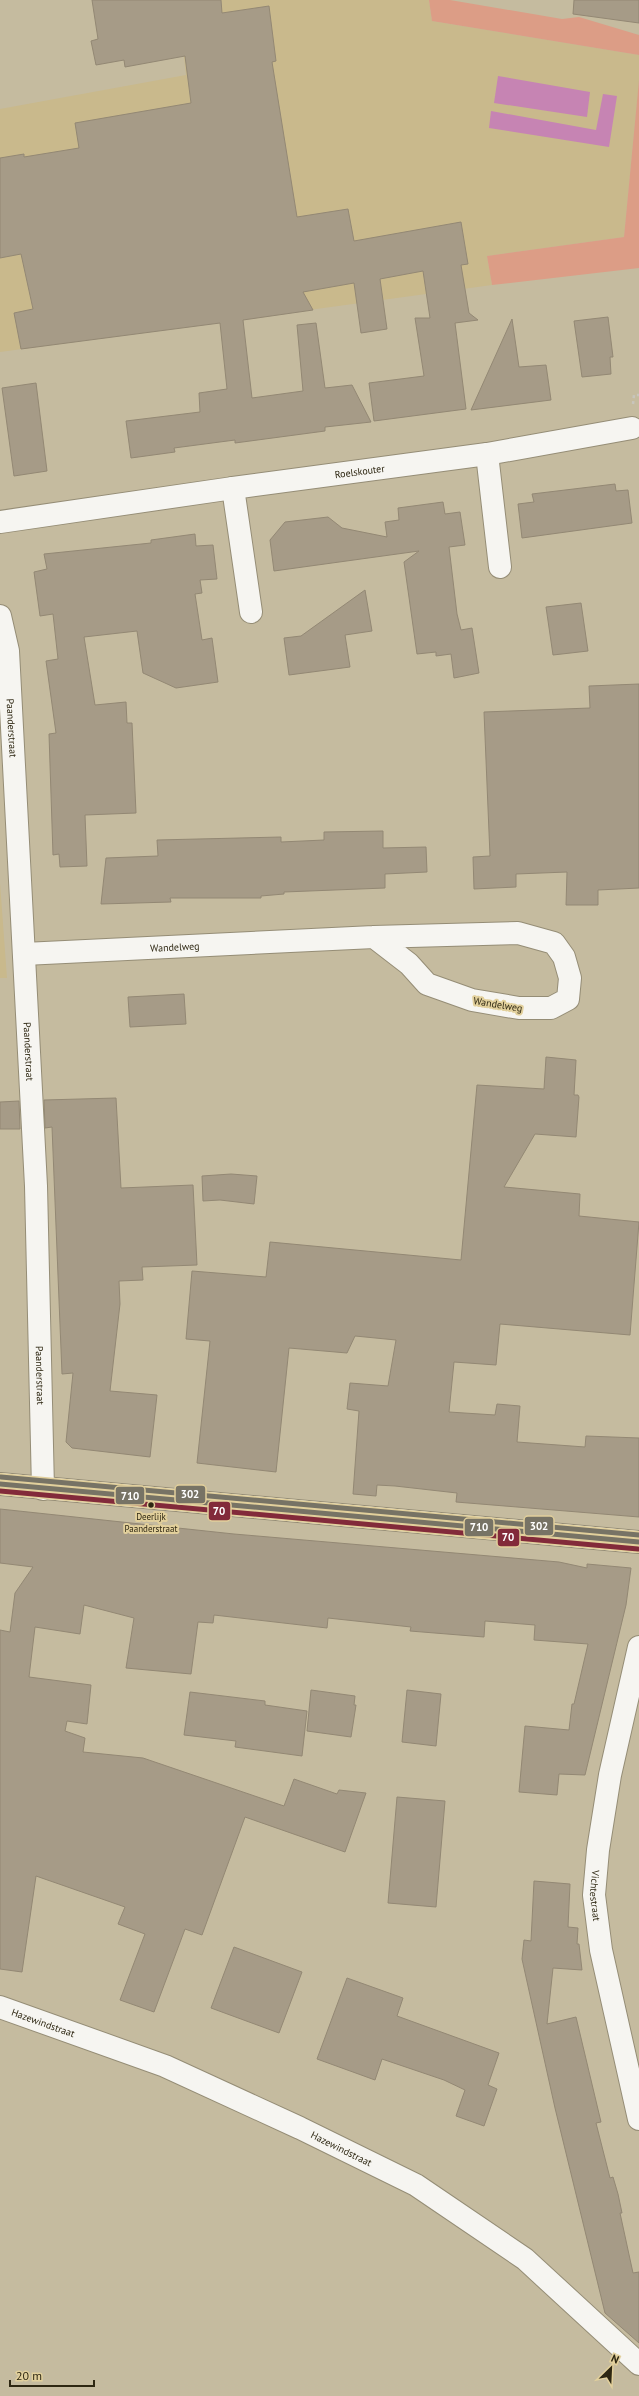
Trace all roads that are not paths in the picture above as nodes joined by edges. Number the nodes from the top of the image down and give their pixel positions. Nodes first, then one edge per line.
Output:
1 (632, 428) dead end
2 (487, 454) junction
3 (233, 488) junction
4 (0, 522) edge
5 (500, 567) dead end
6 (251, 612) dead end
7 (0, 616) edge
8 (374, 937) junction
9 (24, 954) junction
10 (0, 1484) edge
11 (43, 1489) junction
12 (639, 1542) edge
13 (639, 1647) edge
14 (0, 2007) edge
15 (639, 2120) edge
16 (639, 2364) edge

1 - 2 street, Roelskouter
2 - 3 street, Roelskouter
2 - 5 street
3 - 4 street, Roelskouter
3 - 6 street
7 - 9 street, Paanderstraat
8 - 8 street, Wandelweg
8 - 9 street, Wandelweg
9 - 11 street, Paanderstraat
10 - 11 street
11 - 12 street
13 - 15 street, Vichtestraat
14 - 16 street, Hazewindstraat

